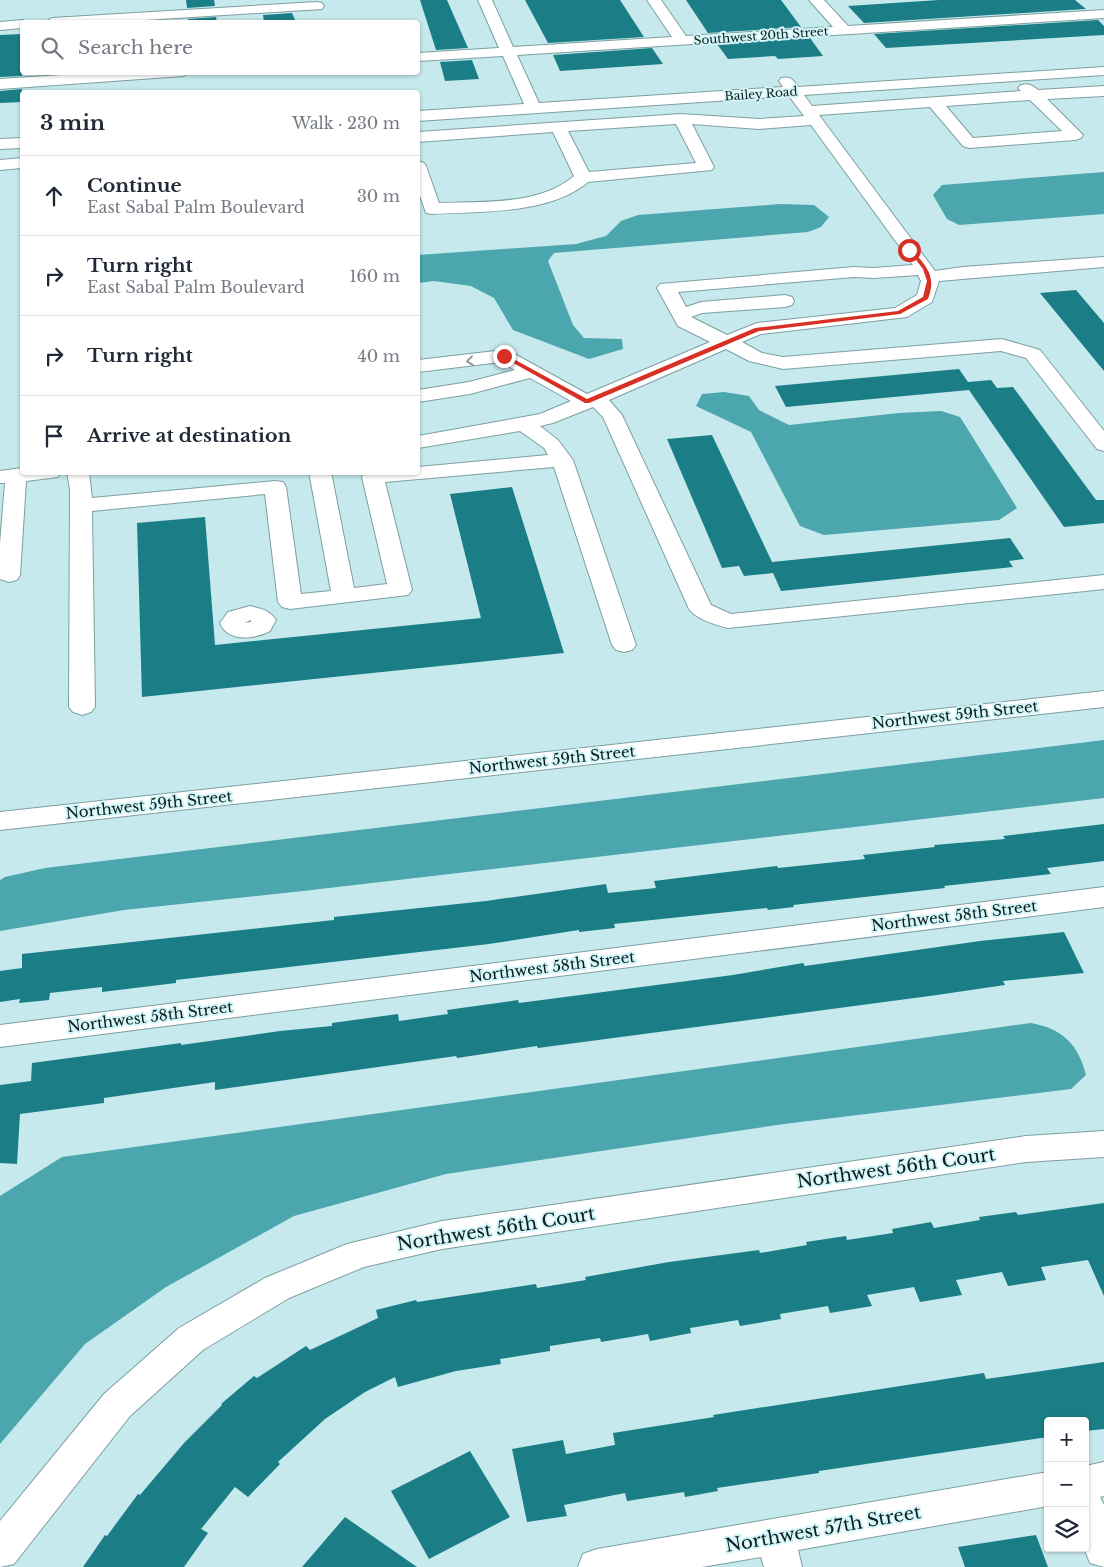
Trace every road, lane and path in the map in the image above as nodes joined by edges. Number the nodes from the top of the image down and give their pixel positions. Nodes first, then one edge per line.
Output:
1 (157, 0) edge
2 (484, 0) edge
3 (654, 0) edge
4 (816, 0) edge
5 (316, 3) edge
6 (1104, 14) edge
7 (158, 16) junction
8 (87, 20) edge
9 (321, 20) edge
10 (20, 24) edge
11 (0, 26) edge
12 (844, 30) junction
13 (682, 41) junction
14 (507, 52) junction
15 (420, 58) edge
16 (1104, 60) edge
17 (1104, 70) edge
18 (136, 75) edge
19 (1016, 76) junction
20 (0, 84) edge
21 (790, 86) junction
22 (1104, 91) edge
23 (1034, 95) junction
24 (934, 102) junction
25 (531, 103) junction
26 (420, 105) edge
27 (811, 115) junction
28 (420, 116) edge
29 (681, 119) junction
30 (558, 127) junction
31 (20, 131) edge
32 (0, 133) edge
33 (420, 137) edge
34 (20, 143) edge
35 (0, 144) edge
36 (20, 163) edge
37 (0, 164) edge
38 (420, 172) edge
39 (583, 176) junction
40 (1104, 262) edge
41 (927, 273) junction
42 (785, 301) dead end
43 (680, 314) junction
44 (727, 342) junction
45 (420, 366) edge
46 (532, 372) junction
47 (420, 396) edge
48 (592, 400) junction
49 (524, 424) junction
50 (420, 442) edge
51 (1104, 445) edge
52 (562, 460) junction
53 (420, 473) edge
54 (78, 475) edge
55 (321, 475) edge
56 (395, 475) edge
57 (8, 476) edge
58 (81, 506) junction
59 (9, 575) dead end
60 (1104, 582) edge
61 (344, 596) junction
62 (290, 602) junction
63 (262, 617) dead end
64 (624, 645) dead end
65 (1104, 699) edge
66 (82, 707) dead end
67 (0, 821) edge
68 (1101, 903) edge
69 (0, 1036) edge
70 (1104, 1144) edge
71 (1104, 1480) edge
72 (1089, 1482) edge
73 (1044, 1490) edge
74 (1086, 1507) edge
75 (1104, 1550) edge
76 (0, 1551) edge
77 (779, 1552) edge
78 (597, 1567) edge

1 - 7 street
2 - 14 street
3 - 13 street
4 - 12 street
5 - 7 street
5 - 9 street
6 - 12 street, Southwest 20th Street
7 - 8 street
10 - 11 street
12 - 13 street, Southwest 20th Street
13 - 14 street, Southwest 20th Street
14 - 15 street, Southwest 20th Street
14 - 25 street
16 - 21 street, Bailey Road
17 - 19 street, Bailey Road
18 - 20 street
19 - 21 street, Bailey Road
19 - 23 street
21 - 25 street, Bailey Road
21 - 27 street
22 - 23 street
23 - 24 street
23 - 24 street
24 - 27 street
25 - 26 street, Bailey Road
25 - 28 street, Bailey Road
27 - 29 street
27 - 41 street
29 - 30 street
29 - 39 street
30 - 33 street
30 - 39 street
31 - 32 street
34 - 35 street
36 - 37 street
38 - 39 street
40 - 41 street
41 - 43 street
41 - 44 street
42 - 43 street
43 - 44 street
44 - 48 street
44 - 51 street
46 -> 45 street
46 - 47 street
46 - 48 street
48 - 49 street
48 - 60 street
49 - 50 street
49 - 52 street
52 - 53 street
52 - 64 street
54 - 58 street
55 - 61 street
56 - 61 street
57 - 59 street
58 - 62 street
58 - 66 street
61 - 62 street
62 - 63 street
65 - 67 street, Northwest 59th Street
68 - 69 street, Northwest 58th Street
70 - 76 street, Northwest 56th Court
71 - 72 street
73 - 77 street, Northwest 57th Street
74 - 75 street
77 - 78 street, Northwest 57th Street

